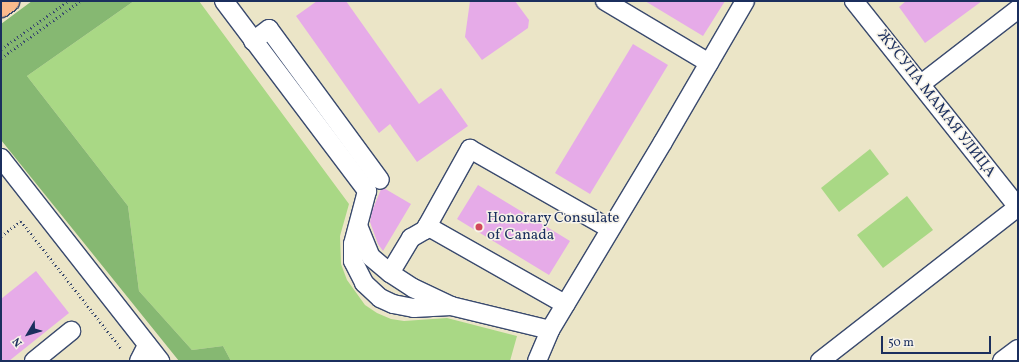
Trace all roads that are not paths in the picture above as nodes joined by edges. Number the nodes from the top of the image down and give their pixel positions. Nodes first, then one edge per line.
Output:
1 (8, 1) edge
2 (224, 1) edge
3 (605, 1) edge
4 (745, 1) edge
5 (854, 1) edge
6 (1, 6) edge
7 (1018, 10) edge
8 (253, 41) junction
9 (709, 63) junction
10 (921, 84) junction
11 (1, 158) edge
12 (380, 180) dead end
13 (1018, 207) edge
14 (427, 226) junction
15 (359, 228) junction
16 (610, 229) junction
17 (389, 273) junction
18 (364, 283) junction
19 (386, 302) junction
20 (565, 304) junction
21 (450, 306) junction
22 (550, 330) junction
23 (71, 331) dead end
24 (147, 345) junction
25 (1018, 349) edge
26 (34, 361) edge
27 (139, 361) edge
28 (160, 361) edge
29 (537, 361) edge
30 (820, 361) edge
31 (1002, 361) edge

1 - 6 main road
2 - 8 street
3 - 9 street
4 - 9 street
5 - 10 street, ЖУСУПА МАМАЯ УЛИЦА
7 - 10 street
8 - 12 street
8 - 15 street
9 - 16 street
10 - 13 street, ЖУСУПА МАМАЯ УЛИЦА
11 - 24 street
13 - 30 street
14 - 16 street
14 - 17 street
14 - 20 street
15 - 17 street
15 - 18 street
16 - 20 street
17 - 18 street
17 - 19 street
17 - 21 street
18 - 19 street
19 - 21 street
20 - 22 street
21 - 22 street
22 - 29 street
23 - 26 street
24 - 27 street
24 - 28 street
25 - 31 street

